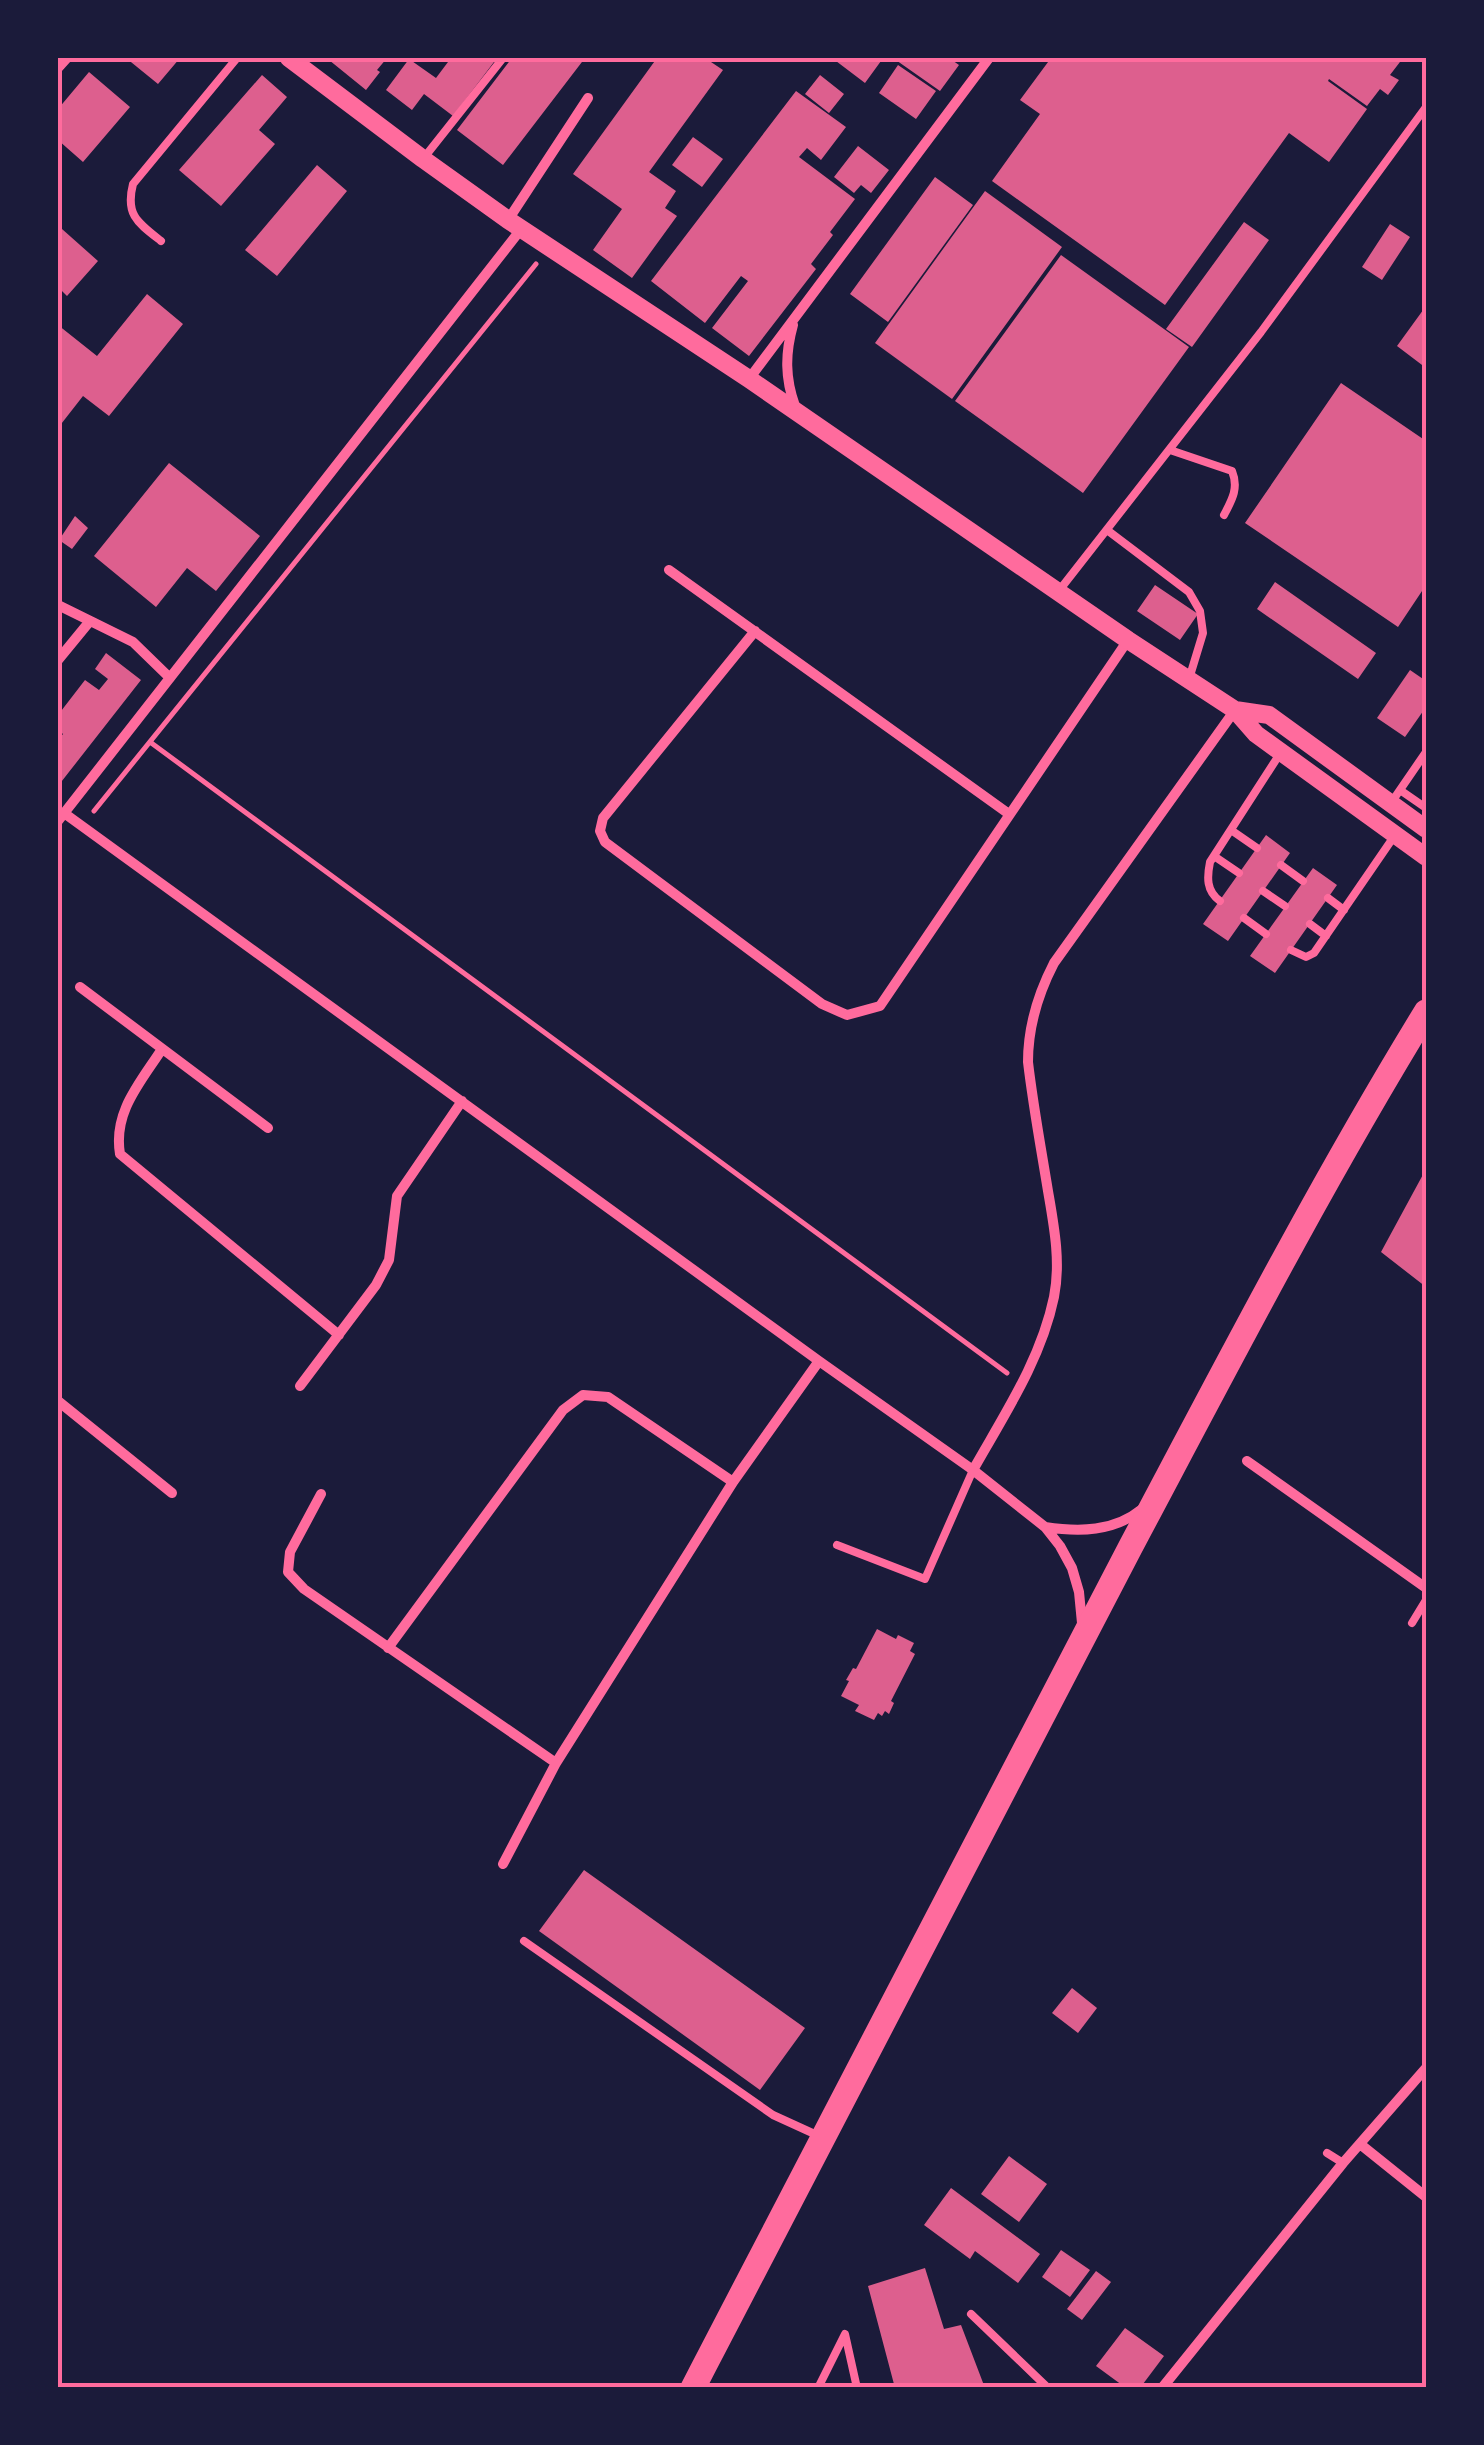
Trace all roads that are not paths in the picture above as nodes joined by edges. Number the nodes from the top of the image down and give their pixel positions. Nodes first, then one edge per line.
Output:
1 (67, 58) edge
2 (237, 58) edge
3 (289, 58) edge
4 (503, 58) edge
5 (990, 58) edge
6 (313, 65) edge
7 (58, 68) edge
8 (588, 98) dead end
9 (1426, 107) edge
10 (423, 159) junction
11 (515, 224) junction
12 (160, 241) dead end
13 (794, 320) junction
14 (749, 379) junction
15 (796, 412) junction
16 (1170, 450) junction
17 (1224, 516) dead end
18 (1107, 530) junction
19 (669, 570) dead end
20 (1058, 592) junction
21 (58, 605) edge
22 (90, 621) junction
23 (755, 631) junction
24 (1128, 640) junction
25 (58, 660) edge
26 (170, 678) junction
27 (1189, 680) junction
28 (1235, 710) junction
29 (1281, 752) junction
30 (1426, 752) edge
31 (1395, 796) junction
32 (1426, 808) edge
33 (1008, 814) junction
34 (61, 817) edge
35 (1426, 828) edge
36 (1231, 830) junction
37 (1396, 834) junction
38 (1257, 848) dead end
39 (1214, 856) junction
40 (1426, 857) edge
41 (1281, 865) dead end
42 (1239, 873) dead end
43 (1303, 881) dead end
44 (1263, 891) dead end
45 (1328, 898) dead end
46 (1220, 901) dead end
47 (1285, 906) dead end
48 (1344, 910) junction
49 (1244, 918) dead end
50 (1310, 924) dead end
51 (1266, 934) dead end
52 (1326, 936) junction
53 (1291, 950) dead end
54 (80, 987) dead end
55 (1426, 1012) edge
56 (162, 1048) junction
57 (462, 1100) junction
58 (268, 1128) dead end
59 (339, 1335) junction
60 (818, 1361) junction
61 (300, 1386) dead end
62 (58, 1401) edge
63 (1247, 1461) dead end
64 (972, 1470) junction
65 (733, 1482) junction
66 (172, 1493) dead end
67 (322, 1494) dead end
68 (1158, 1495) junction
69 (1045, 1528) junction
70 (837, 1545) dead end
71 (1426, 1588) edge
72 (1426, 1600) edge
73 (1412, 1623) dead end
74 (1081, 1641) junction
75 (388, 1648) junction
76 (556, 1763) junction
77 (503, 1864) dead end
78 (524, 1941) dead end
79 (1426, 2068) edge
80 (823, 2138) junction
81 (1360, 2144) junction
82 (1326, 2152) dead end
83 (1343, 2163) junction
84 (1426, 2197) edge
85 (971, 2314) dead end
86 (694, 2388) edge
87 (818, 2388) edge
88 (857, 2388) edge
89 (1048, 2388) edge
90 (1162, 2388) edge

1 - 7 street
2 - 12 lane
3 - 6 street
4 - 10 lane
5 - 13 street
6 - 10 street
8 - 11 street
9 - 16 lane
10 - 11 street
11 - 14 street
11 - 26 street
13 - 14 street
13 - 15 street
14 - 15 street
15 - 20 street
16 - 17 lane
16 - 18 lane
18 - 20 lane
18 - 27 lane
19 - 23 street
20 - 24 street
21 - 22 street
22 - 25 street
22 - 26 street
23 - 33 street
23 - 33 street
24 - 27 street
24 - 33 street
26 - 34 street
27 - 28 street
28 - 29 street
28 - 31 street
28 - 64 street
29 - 36 lane
29 - 37 street
30 - 31 lane
31 - 32 lane
31 - 35 street
34 - 57 street
36 - 38 lane
36 - 39 lane
37 - 40 street
37 - 48 lane
39 - 42 lane
39 - 46 lane
41 - 43 lane
44 - 47 lane
45 - 48 lane
48 - 52 lane
49 - 51 lane
50 - 52 lane
52 - 53 lane
54 - 56 street
55 - 68 main road
56 - 58 street
56 - 59 street
57 - 59 street
57 - 60 street
59 - 61 street
60 - 64 street
60 - 65 street
62 - 66 street
63 - 71 street
64 - 69 street
64 - 70 lane
65 - 75 street
65 - 76 street
67 - 75 street
68 - 69 street
68 - 74 main road
69 - 74 street
72 - 73 lane
74 - 80 main road
75 - 76 street
76 - 77 street
78 - 80 lane
79 - 81 street
80 - 86 main road
81 - 83 street
81 - 84 street
82 - 83 lane
83 - 90 street
85 - 89 lane
87 - 88 lane

